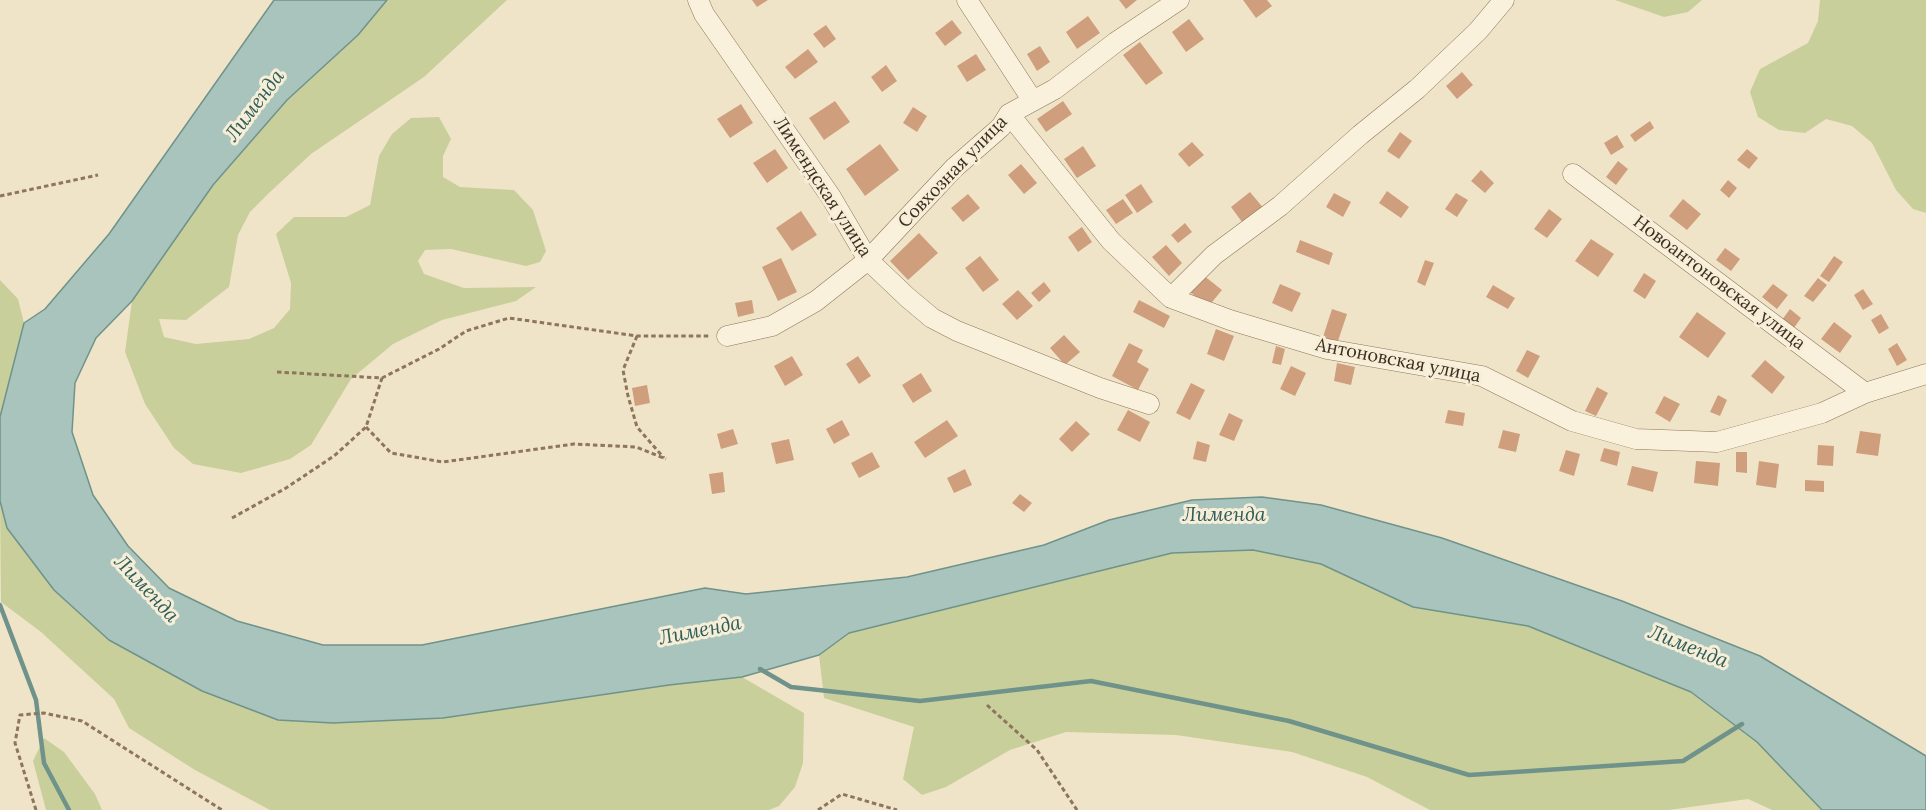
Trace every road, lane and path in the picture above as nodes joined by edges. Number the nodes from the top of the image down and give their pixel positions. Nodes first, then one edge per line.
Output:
1 (698, 0) edge
2 (967, 0) edge
3 (1179, 0) edge
4 (1504, 0) edge
5 (1033, 101) junction
6 (1009, 114) junction
7 (1573, 174) dead end
8 (98, 175) dead end
9 (0, 196) edge
10 (868, 260) junction
11 (1171, 298) junction
12 (637, 336) junction
13 (727, 336) joint
14 (277, 372) dead end
15 (1926, 374) edge
16 (382, 378) junction
17 (1865, 393) junction
18 (1149, 404) dead end
19 (366, 427) junction
20 (232, 518) dead end
21 (987, 705) dead end
22 (36, 810) edge
23 (222, 810) edge
24 (819, 810) edge
25 (897, 810) edge
26 (1077, 810) edge

1 - 10 street, Лимендская улица
2 - 5 street
3 - 5 street, Совхозная улица
4 - 11 street
5 - 6 street, Совхозная улица
6 - 10 street, Совхозная улица
6 - 11 street, Антоновская улица
7 - 17 street, Новоантоновская улица
8 - 9 path
10 - 13 street, Совхозная улица
10 - 18 street, Лимендская улица
11 - 17 street, Антоновская улица
12 - 13 path
12 - 16 path
12 - 19 path
14 - 16 path
15 - 17 street, Антоновская улица
16 - 19 path
19 - 20 path
21 - 26 path
22 - 23 path
24 - 25 path

